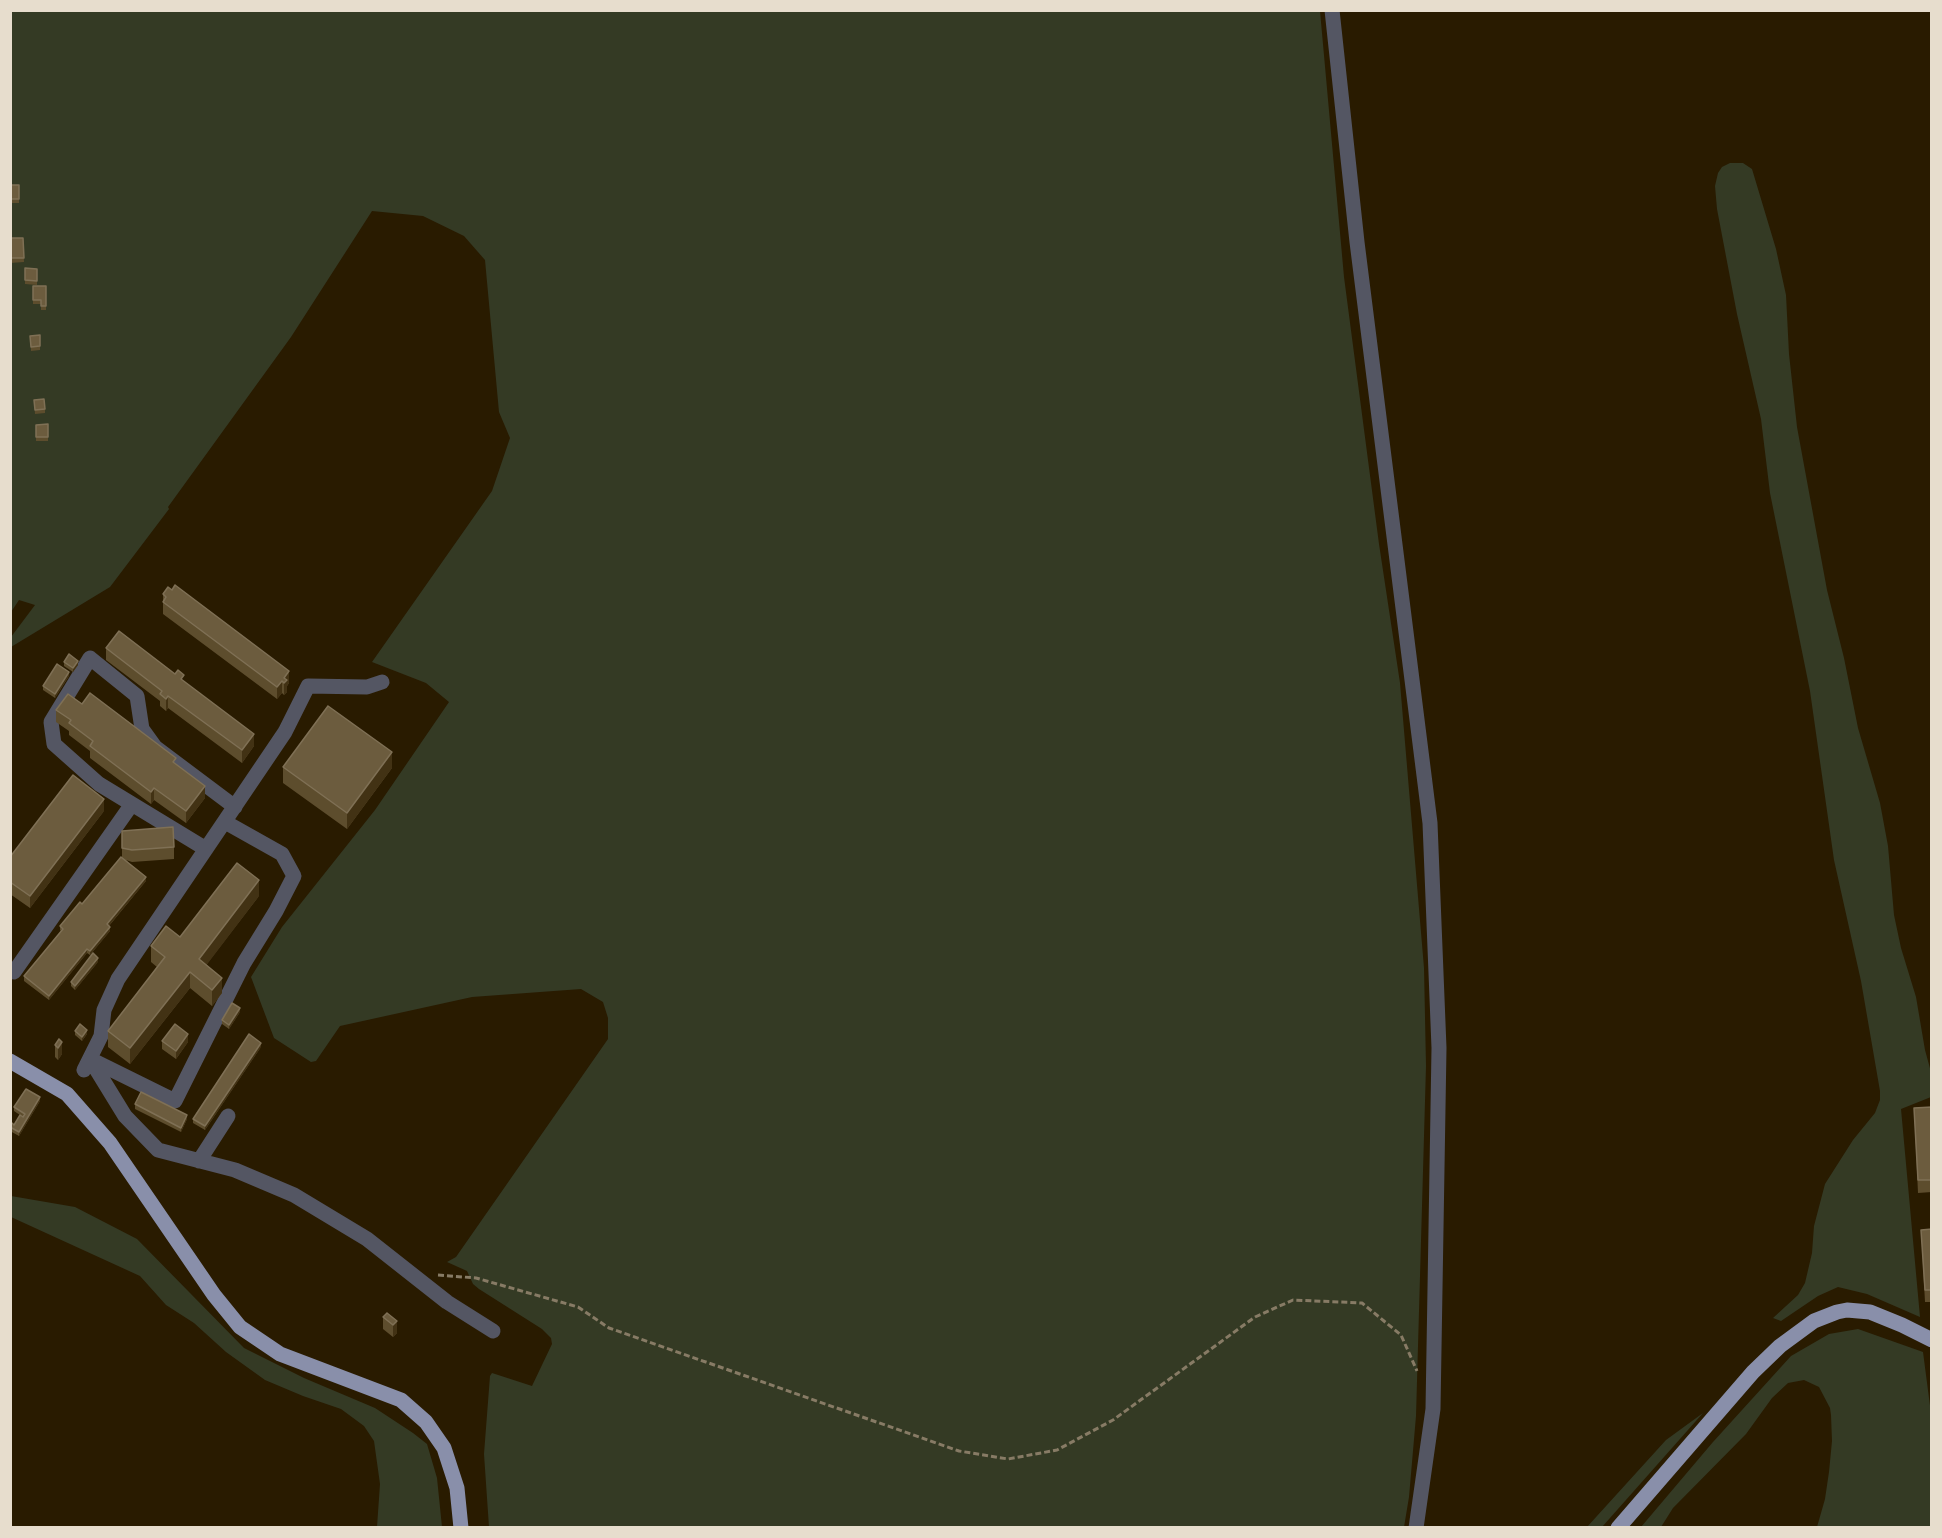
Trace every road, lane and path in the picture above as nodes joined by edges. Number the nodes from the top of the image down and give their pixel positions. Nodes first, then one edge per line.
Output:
1 (1332, 10) edge
2 (382, 682) dead end
3 (132, 804) junction
4 (235, 807) junction
5 (225, 822) junction
6 (206, 849) junction
7 (14, 972) dead end
8 (10, 1061) edge
9 (87, 1064) junction
10 (228, 1116) dead end
11 (200, 1161) junction
12 (412, 1273) junction
13 (492, 1331) dead end
14 (1927, 1338) edge
15 (1412, 1361) dead end
16 (461, 1527) edge
17 (1416, 1527) edge
18 (1618, 1527) edge

1 - 17 lane
2 - 4 lane
3 - 4 lane
3 - 6 lane
3 - 7 lane
4 - 5 lane
5 - 6 lane
5 - 9 lane
6 - 9 lane
8 - 16 main road
9 - 11 lane
10 - 11 lane
11 - 12 lane
12 - 13 lane
12 - 15 path
14 - 18 main road

